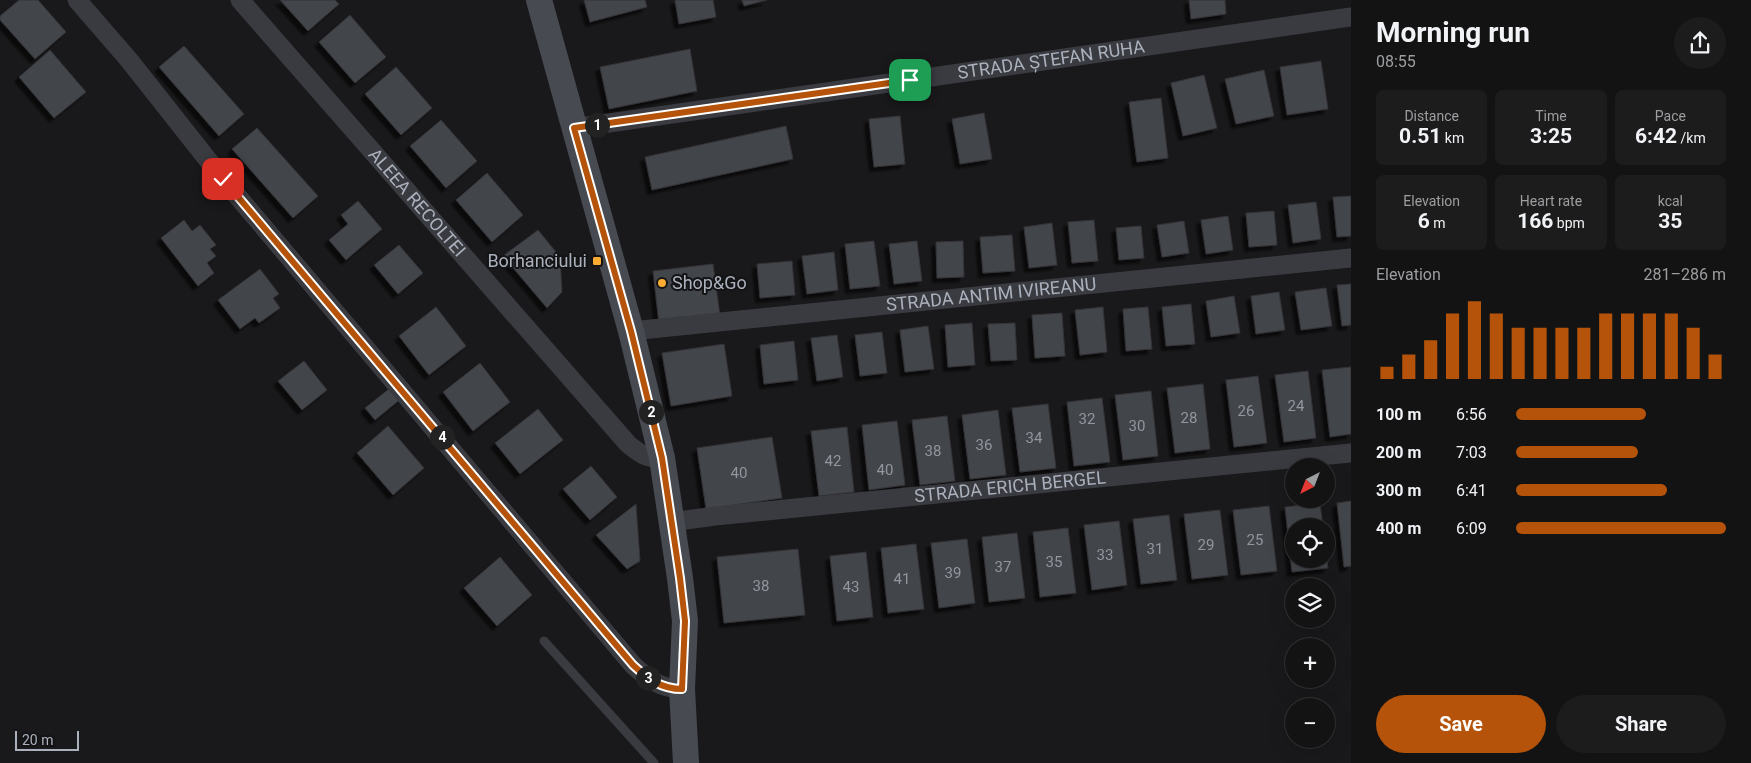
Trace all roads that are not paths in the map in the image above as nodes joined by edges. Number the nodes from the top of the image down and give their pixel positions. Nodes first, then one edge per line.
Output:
1 (78, 0) edge
2 (240, 0) edge
3 (539, 0) edge
4 (1351, 16) edge
5 (574, 128) junction
6 (1351, 258) edge
7 (631, 331) junction
8 (1351, 453) edge
9 (662, 458) junction
10 (671, 522) junction
11 (544, 641) dead end
12 (682, 689) junction
13 (654, 763) edge
14 (686, 763) edge

1 - 12 street
2 - 9 street, ALEEA RECOLTEI
3 - 5 main road
4 - 5 street, STRADA ȘTEFAN RUHA
5 - 7 main road
6 - 7 street, STRADA ANTIM IVIREANU
7 - 9 main road
8 - 10 street, STRADA ERICH BERGEL
9 - 10 main road
10 - 12 main road
11 - 13 lane
12 - 14 main road

